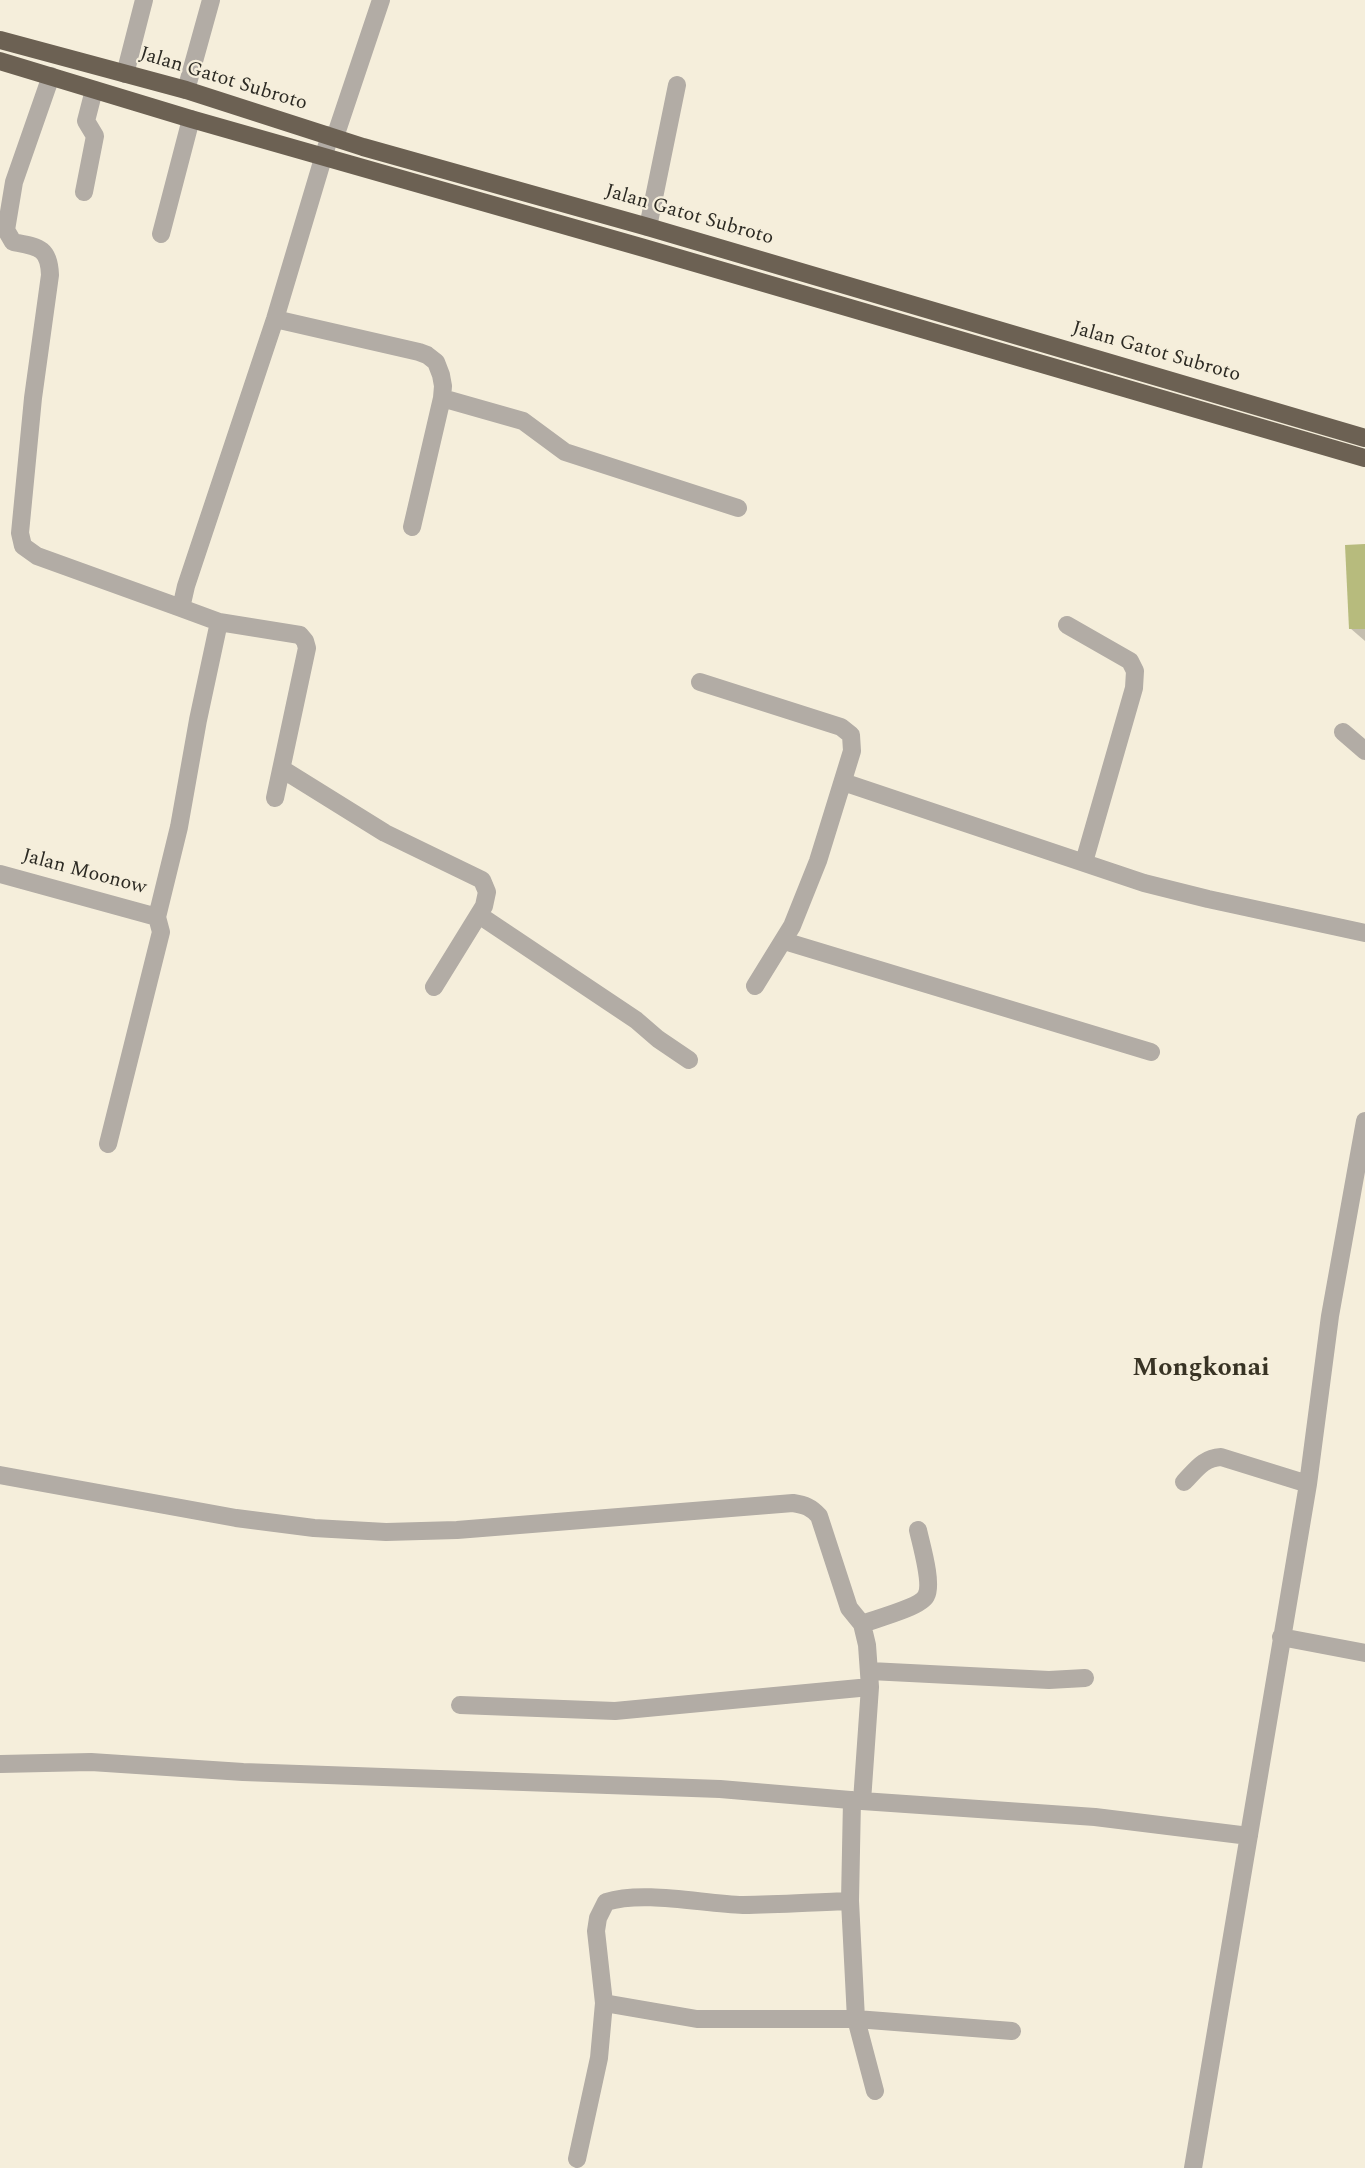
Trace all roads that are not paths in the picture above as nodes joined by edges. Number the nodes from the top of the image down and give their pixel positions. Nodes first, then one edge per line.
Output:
1 (144, 0) edge
2 (211, 0) edge
3 (381, 0) edge
4 (0, 40) edge
5 (0, 61) edge
6 (125, 74) junction
7 (51, 76) junction
8 (677, 85) dead end
9 (94, 90) junction
10 (186, 90) junction
11 (191, 119) junction
12 (333, 136) junction
13 (324, 157) junction
14 (84, 192) dead end
15 (648, 227) junction
16 (160, 234) dead end
17 (275, 319) junction
18 (442, 398) junction
19 (1365, 438) edge
20 (1365, 458) edge
21 (738, 508) dead end
22 (412, 527) dead end
23 (181, 608) junction
24 (219, 622) junction
25 (1067, 625) dead end
26 (700, 682) dead end
27 (1343, 732) dead end
28 (1365, 751) edge
29 (282, 769) junction
30 (843, 782) junction
31 (275, 798) dead end
32 (1084, 862) junction
33 (0, 874) edge
34 (479, 915) junction
35 (157, 917) junction
36 (1365, 933) edge
37 (784, 941) junction
38 (755, 986) dead end
39 (434, 987) dead end
40 (1151, 1053) dead end
41 (689, 1060) dead end
42 (1365, 1121) edge
43 (108, 1144) dead end
44 (0, 1475) edge
45 (1184, 1482) dead end
46 (1308, 1484) junction
47 (918, 1530) dead end
48 (862, 1624) junction
49 (1281, 1637) junction
50 (1365, 1653) edge
51 (1085, 1678) dead end
52 (870, 1679) junction
53 (460, 1705) dead end
54 (0, 1764) edge
55 (857, 1801) junction
56 (1249, 1836) junction
57 (850, 1901) junction
58 (604, 2003) junction
59 (856, 2019) junction
60 (1012, 2031) dead end
61 (875, 2091) dead end
62 (577, 2159) dead end
63 (1193, 2168) edge

1 - 6 street
2 - 10 street
3 - 12 street
4 - 6 highway, Jalan Gatot Subroto
5 - 7 highway
6 - 10 highway, Jalan Gatot Subroto
7 - 9 highway
7 - 23 street
8 - 15 street
9 - 11 highway
9 - 14 street
10 - 12 highway, Jalan Gatot Subroto
11 - 13 highway
11 - 16 street
12 - 13 street
12 - 15 highway, Jalan Gatot Subroto
13 - 17 street
13 - 20 highway
15 - 19 highway, Jalan Gatot Subroto
17 - 18 street
17 - 23 street
18 - 21 street
18 - 22 street
23 - 24 street
24 - 29 street
24 - 35 street
25 - 32 street
26 - 30 street
27 - 28 street
29 - 31 street
29 - 34 street
30 - 32 street
30 - 37 street
32 - 36 street
33 - 35 street, Jalan Moonow
34 - 39 street
34 - 41 street
35 - 43 street
37 - 38 street
37 - 40 street
42 - 46 street
44 - 48 street
45 - 46 street
46 - 49 street
47 - 48 street
48 - 52 street
49 - 50 street
49 - 56 street
51 - 52 street
52 - 53 street
52 - 55 street
54 - 55 street
55 - 56 street
55 - 57 street
56 - 63 street
57 - 58 street
57 - 59 street
58 - 59 street
58 - 62 street
59 - 60 street
59 - 61 street

